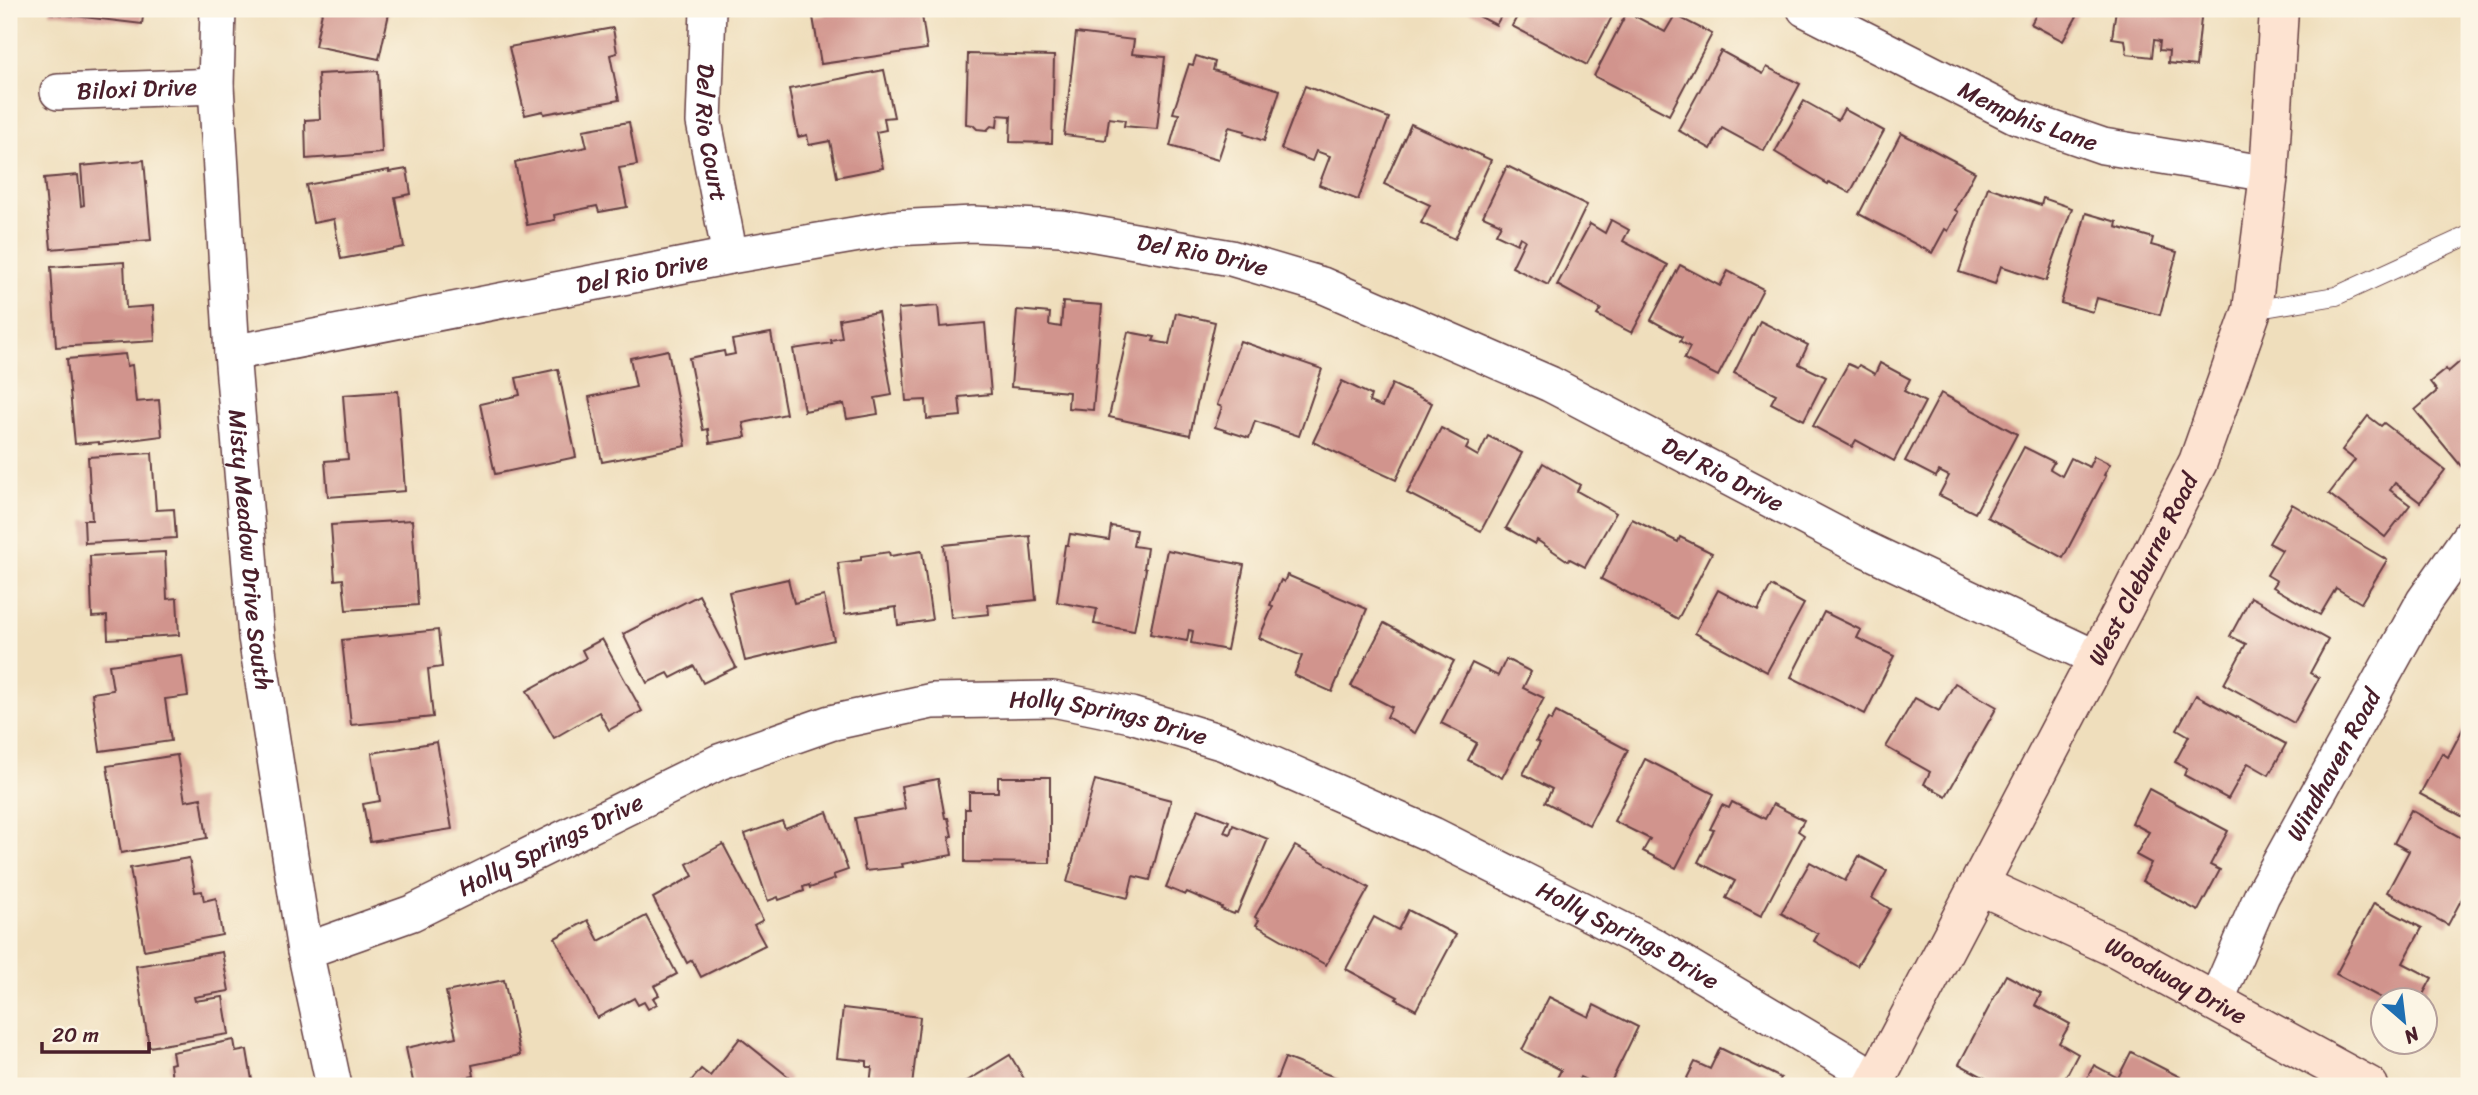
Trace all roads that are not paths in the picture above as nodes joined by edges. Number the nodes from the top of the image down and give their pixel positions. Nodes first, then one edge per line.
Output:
1 (218, 9) edge
2 (708, 9) edge
3 (1805, 9) edge
4 (2279, 9) edge
5 (216, 86) junction
6 (58, 92) dead end
7 (2269, 174) junction
8 (2469, 235) edge
9 (730, 256) junction
10 (2252, 310) junction
11 (232, 353) junction
12 (2469, 537) edge
13 (2098, 659) junction
14 (1979, 885) junction
15 (306, 951) junction
16 (2216, 1001) junction
17 (1875, 1083) edge
18 (334, 1086) edge
19 (2369, 1086) edge

1 - 5 street, Misty Meadow Drive South
2 - 9 street, Del Rio Court
3 - 7 street, Memphis Lane
4 - 7 street, West Cleburne Road
5 - 6 street, Biloxi Drive
5 - 11 street, Misty Meadow Drive South
7 - 10 street, West Cleburne Road
8 - 10 lane
9 - 11 street, Del Rio Drive
9 - 13 street, Del Rio Drive
10 - 13 street, West Cleburne Road
11 - 15 street, Misty Meadow Drive South
12 - 16 street, Windhaven Road
13 - 14 street, West Cleburne Road
14 - 16 street, Woodway Drive
14 - 17 street, West Cleburne Road
15 - 17 street, Holly Springs Drive
15 - 18 street, Misty Meadow Drive South
16 - 19 street, Woodway Drive

